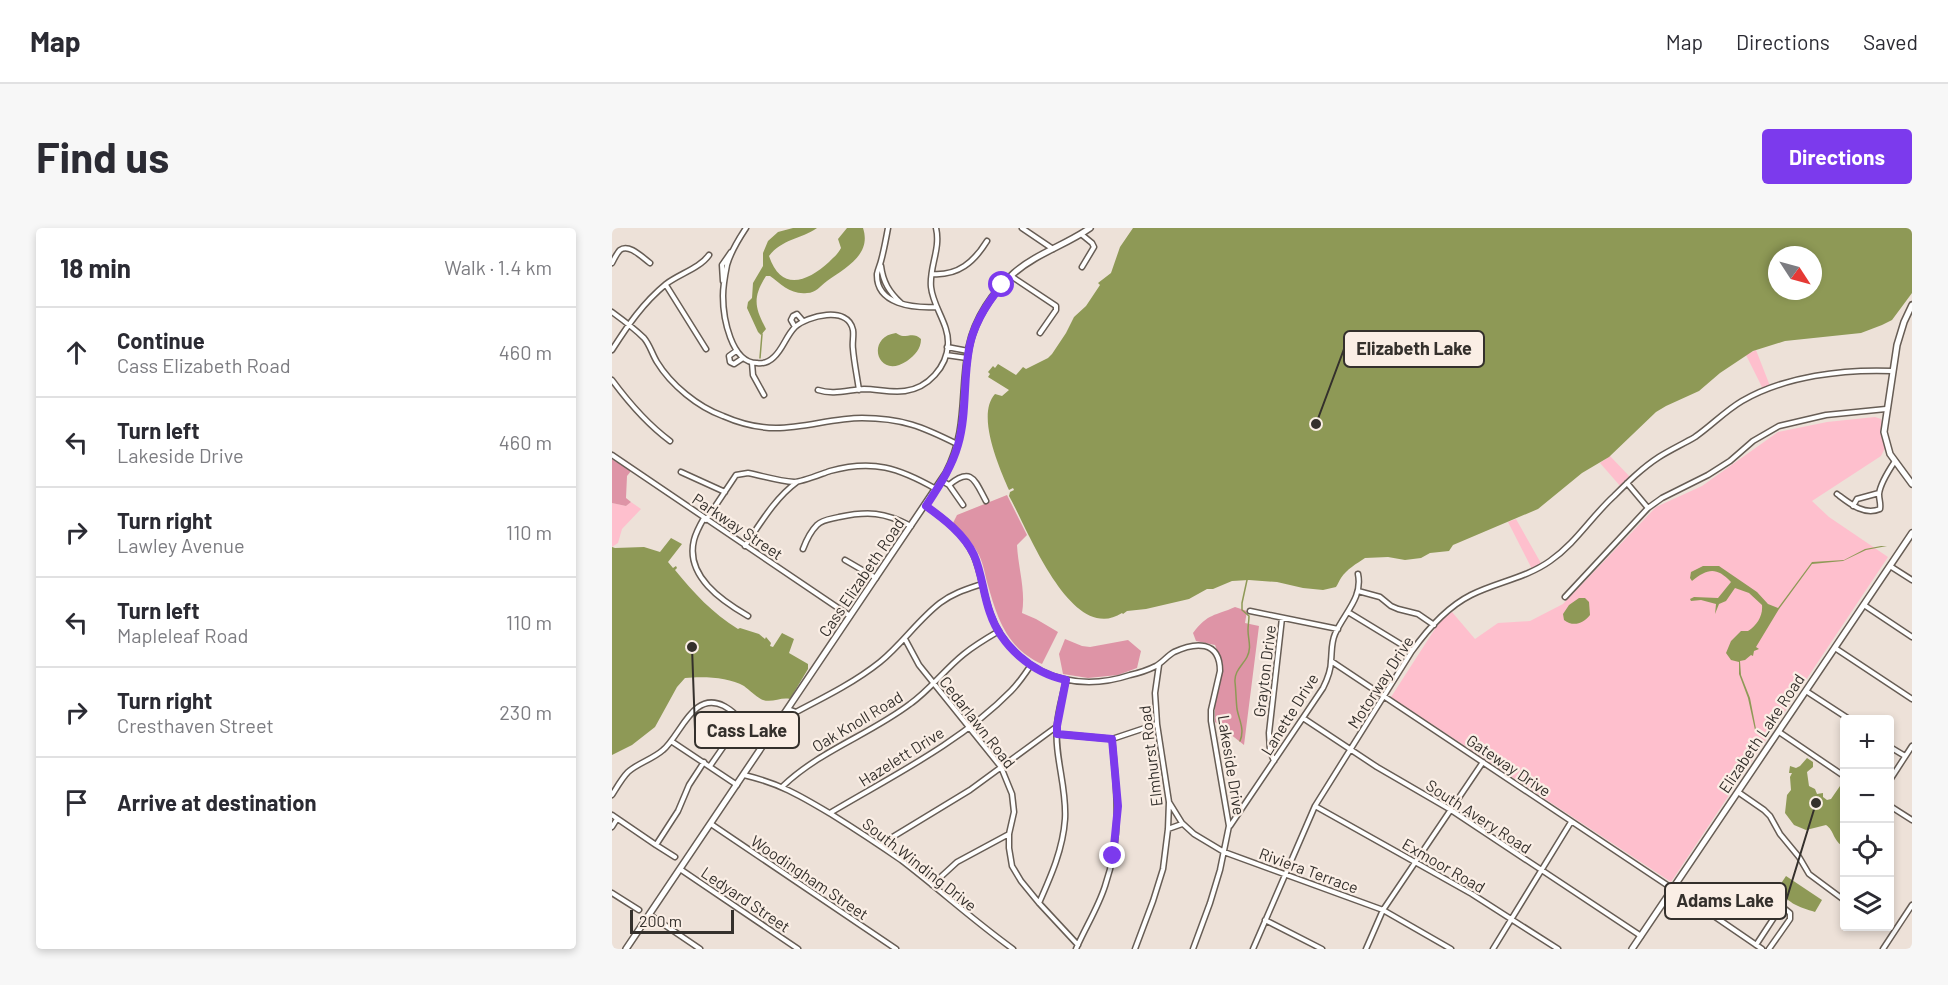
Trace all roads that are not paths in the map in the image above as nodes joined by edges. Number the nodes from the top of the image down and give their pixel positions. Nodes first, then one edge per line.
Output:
1 (746, 228) edge
2 (888, 228) edge
3 (936, 228) edge
4 (1022, 228) edge
5 (1090, 228) edge
6 (1081, 234) junction
7 (987, 241) dead end
8 (1053, 249) junction
9 (709, 255) dead end
10 (612, 263) edge
11 (650, 263) dead end
12 (880, 263) junction
13 (1082, 267) dead end
14 (932, 274) junction
15 (1011, 276) junction
16 (666, 285) junction
17 (887, 288) junction
18 (881, 290) junction
19 (901, 303) junction
20 (1912, 305) edge
21 (936, 307) junction
22 (612, 312) edge
23 (803, 321) junction
24 (629, 324) junction
25 (795, 327) junction
26 (1040, 333) dead end
27 (948, 347) junction
28 (706, 349) dead end
29 (612, 350) edge
30 (736, 351) junction
31 (968, 351) junction
32 (946, 355) junction
33 (742, 358) junction
34 (967, 358) junction
35 (752, 363) junction
36 (1893, 371) junction
37 (612, 380) edge
38 (818, 390) dead end
39 (859, 390) junction
40 (764, 395) dead end
41 (1886, 409) junction
42 (670, 441) dead end
43 (958, 445) junction
44 (612, 455) edge
45 (1895, 461) junction
46 (681, 472) dead end
47 (797, 482) junction
48 (942, 482) junction
49 (1627, 483) junction
50 (1912, 484) edge
51 (950, 485) junction
52 (937, 489) junction
53 (725, 492) junction
54 (1879, 493) junction
55 (1837, 494) dead end
56 (986, 501) dead end
57 (963, 505) dead end
58 (926, 506) junction
59 (1853, 506) junction
60 (1648, 508) junction
61 (705, 519) junction
62 (911, 527) junction
63 (1912, 533) edge
64 (745, 546) junction
65 (803, 549) dead end
66 (845, 560) dead end
67 (1890, 566) junction
68 (1358, 574) dead end
69 (876, 579) junction
70 (1912, 580) edge
71 (982, 584) junction
72 (1358, 591) junction
73 (1565, 597) dead end
74 (1863, 604) junction
75 (1250, 611) dead end
76 (1348, 612) junction
77 (748, 616) dead end
78 (850, 616) junction
79 (1282, 618) junction
80 (1434, 625) junction
81 (1338, 628) junction
82 (999, 631) junction
83 (1912, 637) edge
84 (905, 639) junction
85 (1834, 647) junction
86 (1412, 651) junction
87 (1331, 661) junction
88 (1159, 664) junction
89 (1031, 665) junction
90 (1066, 680) junction
91 (933, 683) junction
92 (1806, 691) junction
93 (1383, 695) junction
94 (1912, 699) edge
95 (788, 709) junction
96 (1842, 715) edge
97 (1303, 718) junction
98 (1157, 724) junction
99 (970, 726) junction
100 (1057, 726) junction
101 (1779, 732) junction
102 (1057, 734) junction
103 (1112, 739) junction
104 (671, 741) junction
105 (1912, 746) edge
106 (1894, 749) edge
107 (1351, 750) junction
108 (1905, 756) junction
109 (1274, 761) junction
110 (704, 762) junction
111 (1483, 762) junction
112 (710, 766) junction
113 (1001, 768) junction
114 (1840, 773) edge
115 (1894, 774) edge
116 (744, 775) junction
117 (737, 785) junction
118 (783, 786) junction
119 (1738, 792) junction
120 (612, 795) edge
121 (1169, 802) junction
122 (1315, 806) junction
123 (1894, 809) edge
124 (1451, 810) junction
125 (830, 813) junction
126 (612, 815) edge
127 (617, 819) junction
128 (1912, 820) edge
129 (1571, 822) junction
130 (711, 824) junction
131 (1182, 824) junction
132 (1229, 826) junction
133 (612, 827) edge
134 (1168, 829) junction
135 (1009, 834) junction
136 (656, 845) junction
137 (881, 846) junction
138 (1224, 852) junction
139 (675, 857) dead end
140 (1415, 862) junction
141 (680, 869) junction
142 (1542, 870) junction
143 (1285, 875) junction
144 (932, 885) junction
145 (1673, 888) junction
146 (612, 893) edge
147 (1840, 896) edge
148 (1039, 903) junction
149 (1912, 905) edge
150 (639, 910) dead end
151 (1383, 910) junction
152 (650, 915) junction
153 (1512, 918) junction
154 (1265, 920) junction
155 (1641, 936) junction
156 (1756, 945) junction
157 (1077, 947) edge
158 (626, 949) edge
159 (700, 949) edge
160 (798, 949) edge
161 (896, 949) edge
162 (1013, 949) edge
163 (1135, 949) edge
164 (1193, 949) edge
165 (1253, 949) edge
166 (1322, 949) edge
167 (1366, 949) edge
168 (1451, 949) edge
169 (1493, 949) edge
170 (1558, 949) edge
171 (1632, 949) edge
172 (1762, 949) edge
173 (1769, 949) edge
174 (1883, 949) edge

1 - 30 street
2 - 12 street
3 - 14 street
4 - 8 street
5 - 6 street, Cass Elizabeth Road
6 - 8 street, Cass Elizabeth Road
6 - 13 street
7 - 14 street
8 - 15 street, Cass Elizabeth Road
9 - 16 street
10 - 11 street
12 - 17 street
12 - 18 street
14 - 21 street
15 - 26 street
15 - 31 street, Cass Elizabeth Road
16 - 24 street
16 - 28 street
17 - 18 street
17 - 19 street
18 - 19 street
19 - 21 street
20 - 36 street
21 - 27 street
22 - 24 street
23 - 25 street
23 - 25 street
23 - 39 street
24 - 29 street
24 - 43 street
25 - 35 street
27 - 31 street
27 - 32 street
30 - 33 street
30 - 33 street
31 - 34 street, Cass Elizabeth Road
32 - 34 street
32 - 39 street
33 - 35 street
34 - 43 street, Cass Elizabeth Road
35 - 40 street
36 - 41 street
36 - 49 street, Motorway Drive
37 - 42 street
38 - 39 street
41 - 45 street
41 - 60 street
43 - 48 street, Cass Elizabeth Road
44 - 61 street, Parkway Street
45 - 50 street
45 - 54 street
46 - 53 street
47 - 52 street
47 - 53 street
47 - 64 street
48 - 51 street
48 - 52 street, Cass Elizabeth Road
49 - 60 street
49 - 80 street, Motorway Drive
51 - 56 street
51 - 57 street
52 - 58 street, Cass Elizabeth Road
53 - 61 street
54 - 59 street
54 - 59 street
55 - 59 street
58 - 62 street, Cass Elizabeth Road
58 - 71 street, Lakeside Drive
60 - 73 street
61 - 64 street, Parkway Street
61 - 77 street
62 - 65 street
62 - 69 street, Cass Elizabeth Road
63 - 67 street, Elizabeth Lake Road
64 - 78 street, Parkway Street
66 - 69 street
67 - 70 street
67 - 74 street, Elizabeth Lake Road
68 - 72 street, Lanette Drive
69 - 78 street, Cass Elizabeth Road
71 - 82 street, Lakeside Drive
71 - 84 street
72 - 76 street, Lanette Drive
72 - 80 street
74 - 83 street
74 - 85 street, Elizabeth Lake Road
75 - 79 street
76 - 81 street, Lanette Drive
76 - 86 street
78 - 95 street, Cass Elizabeth Road
79 - 81 street
79 - 109 street, Grayton Drive
80 - 86 street, Motorway Drive
81 - 87 street, Lanette Drive
82 - 89 street, Lakeside Drive
82 - 91 street, Oak Knoll Road
84 - 91 street, Cedarlawn Road
84 - 95 street
85 - 92 street, Elizabeth Lake Road
85 - 94 street
86 - 93 street, Motorway Drive
87 - 93 street, Gateway Drive
87 - 97 street, Lanette Drive
88 - 90 street, Lakeside Drive
88 - 98 street, Elmhurst Road
88 - 132 street, Lakeside Drive
89 - 90 street, Lakeside Drive
89 - 99 street, Hazelett Drive
90 - 100 street
91 - 99 street, Cedarlawn Road
91 - 118 street, Oak Knoll Road
92 - 96 street
92 - 101 street, Elizabeth Lake Road
93 - 107 street, Motorway Drive
93 - 111 street, Gateway Drive
95 - 116 street, Cass Elizabeth Road
97 - 107 street, South Avery Road
97 - 109 street, Lanette Drive
98 - 103 street
98 - 121 street, Elmhurst Road
99 - 113 street, Cedarlawn Road
99 - 125 street, Hazelett Drive
100 - 102 street
100 - 113 street
101 - 114 street
101 - 119 street, Elizabeth Lake Road
102 - 103 street
102 - 148 street
103 - 157 street
104 - 110 street
104 - 112 street
104 - 120 street
105 - 108 street
106 - 108 street
107 - 122 street, Motorway Drive
107 - 124 street, South Avery Road
108 - 115 street
109 - 132 street, Lanette Drive
110 - 112 street
110 - 136 street
111 - 124 street
111 - 129 street, Gateway Drive
112 - 117 street
113 - 135 street, Cedarlawn Road
113 - 137 street
116 - 117 street, Cass Elizabeth Road
116 - 118 street, South Winding Drive
117 - 130 street, Cass Elizabeth Road
118 - 125 street, South Winding Drive
119 - 145 street, Elizabeth Lake Road
119 - 147 street
121 - 131 street, Riviera Terrace
121 - 134 street, Elmhurst Road
122 - 140 street, Exmoor Road
122 - 143 street, Motorway Drive
123 - 128 street
124 - 140 street
124 - 142 street, South Avery Road
125 - 137 street, South Winding Drive
126 - 127 street
127 - 133 street
127 - 136 street
129 - 142 street
129 - 145 street, Gateway Drive
130 - 141 street, Cass Elizabeth Road
130 - 161 street, Woodingham Street
131 - 134 street
131 - 138 street, Riviera Terrace
132 - 138 street, Lakeside Drive
134 - 163 street, Elmhurst Road
135 - 144 street
135 - 148 street, Cedarlawn Road
136 - 139 street
137 - 144 street, South Winding Drive
138 - 143 street, Riviera Terrace
138 - 164 street, Lakeside Drive
140 - 151 street
140 - 153 street, Exmoor Road
141 - 152 street, Cass Elizabeth Road
141 - 160 street, Ledyard Street
142 - 153 street
142 - 155 street, South Avery Road
143 - 151 street, Riviera Terrace
143 - 154 street, Motorway Drive
144 - 162 street, South Winding Drive
145 - 155 street, Elizabeth Lake Road
145 - 156 street, Gateway Drive
146 - 150 street
148 - 157 street, Cedarlawn Road
149 - 174 street
151 - 167 street
151 - 168 street, Riviera Terrace
152 - 158 street, Cass Elizabeth Road
152 - 159 street
153 - 169 street
153 - 170 street, Exmoor Road
154 - 165 street, Motorway Drive
154 - 166 street
155 - 171 street, Elizabeth Lake Road
156 - 172 street, Gateway Drive
156 - 173 street

